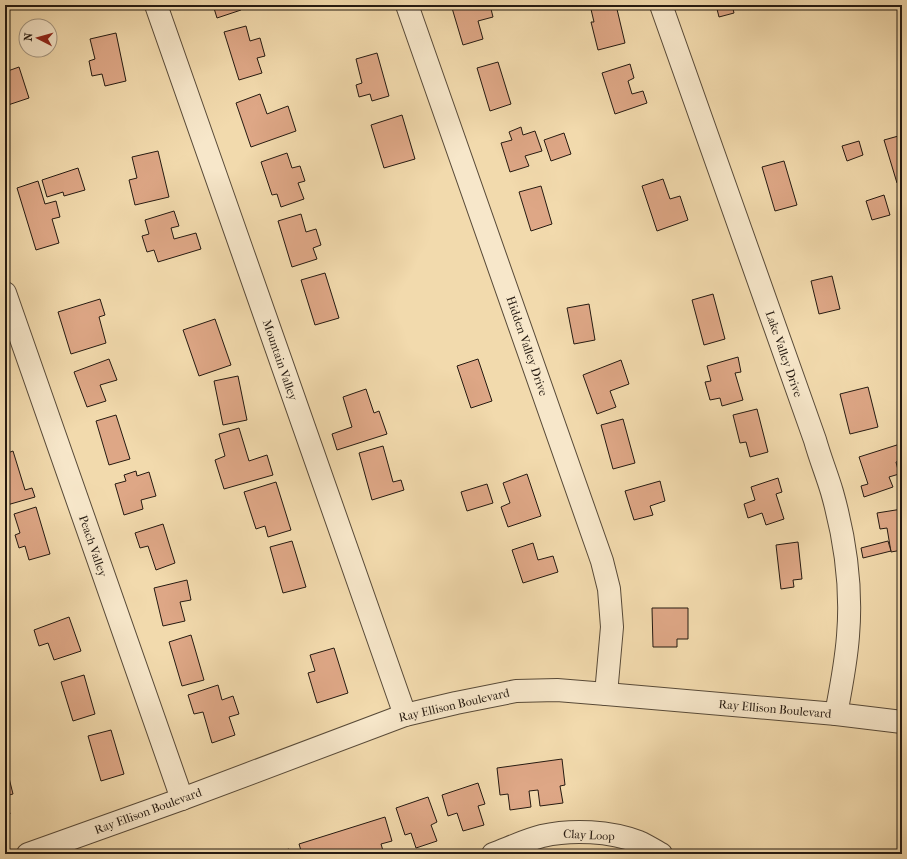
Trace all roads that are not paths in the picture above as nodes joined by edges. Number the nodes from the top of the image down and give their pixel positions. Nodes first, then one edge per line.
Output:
1 (156, 5) edge
2 (406, 5) edge
3 (661, 5) edge
4 (5, 293) edge
5 (606, 694) junction
6 (836, 714) junction
7 (405, 716) junction
8 (902, 722) edge
9 (182, 799) junction
10 (28, 854) edge
11 (493, 854) edge
12 (661, 854) edge

1 - 7 street, Mountain Valley
2 - 5 street, Hidden Valley Drive
3 - 6 street, Lake Valley Drive
4 - 9 street, Peach Valley
5 - 6 street, Ray Ellison Boulevard
5 - 7 street, Ray Ellison Boulevard
6 - 8 street, Ray Ellison Boulevard
7 - 9 street, Ray Ellison Boulevard
9 - 10 street, Ray Ellison Boulevard
11 - 12 street, Clay Loop

